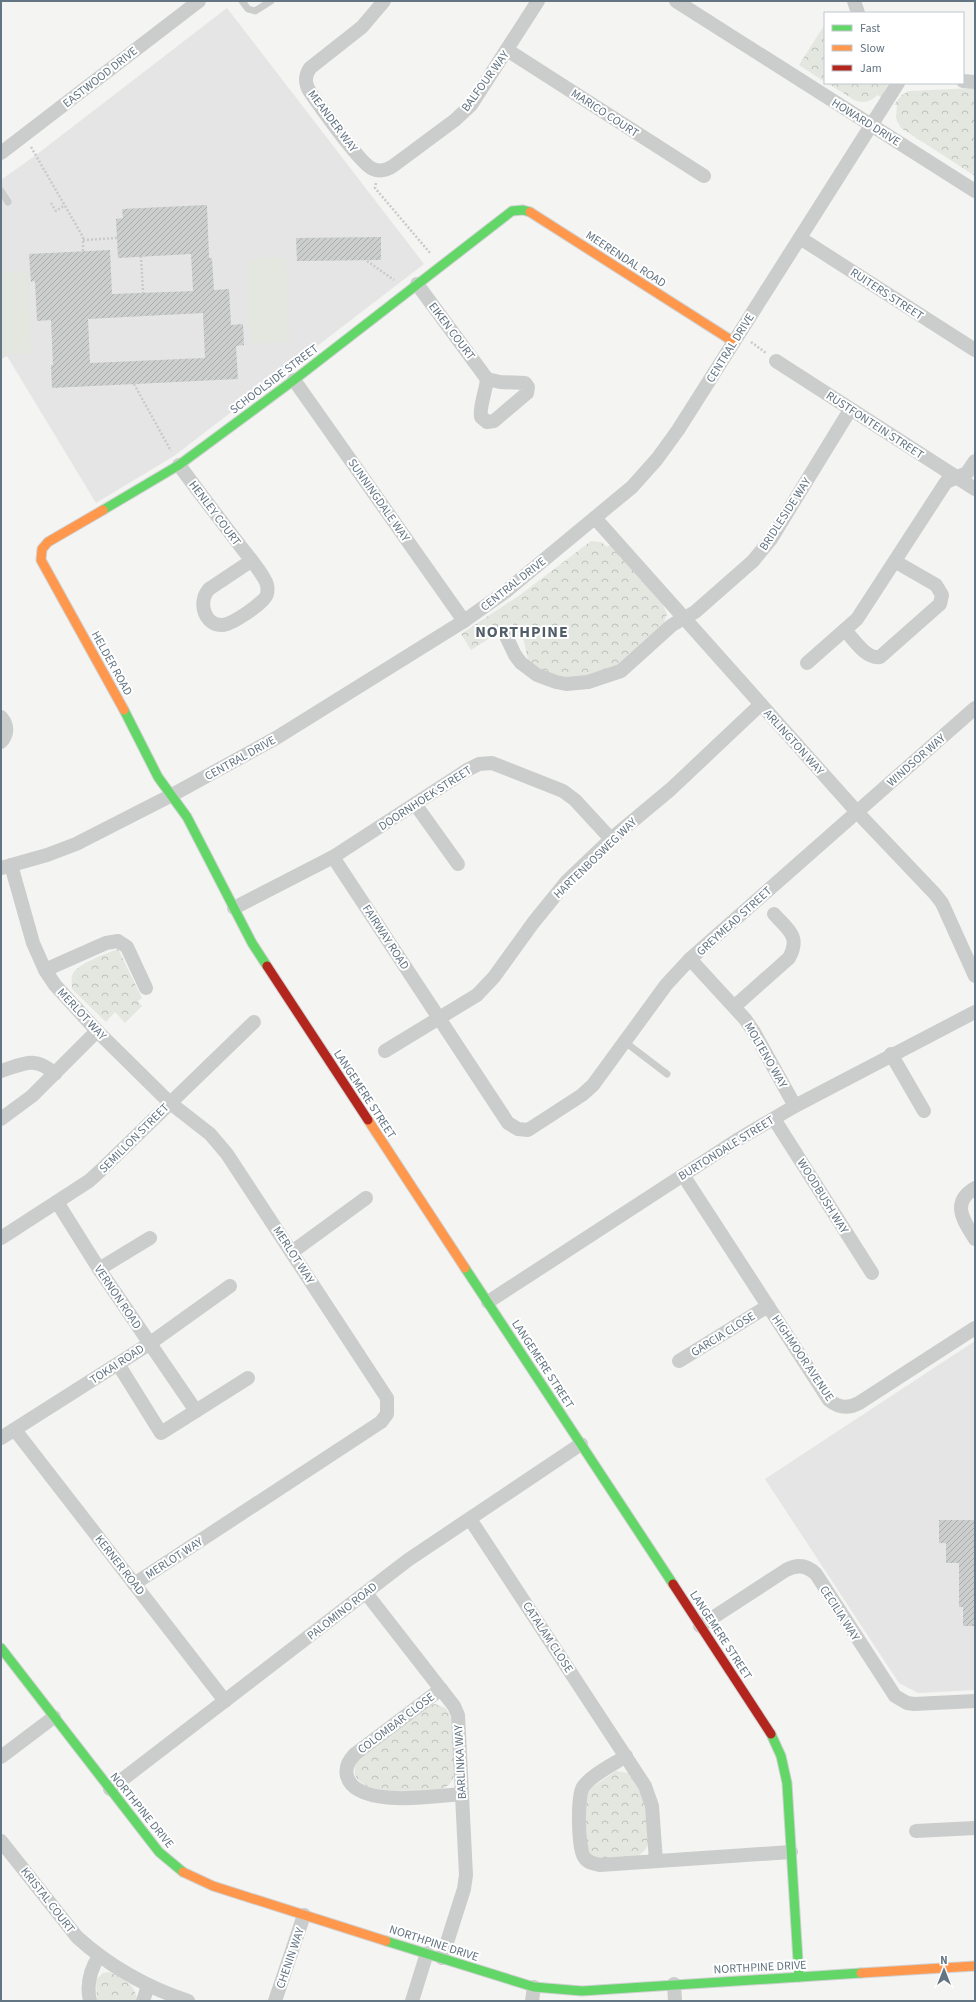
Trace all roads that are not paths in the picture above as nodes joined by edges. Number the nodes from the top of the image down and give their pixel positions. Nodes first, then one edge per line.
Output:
1 (199, 1) edge
2 (242, 1) edge
3 (271, 1) edge
4 (384, 1) edge
5 (538, 1) edge
6 (676, 1) edge
7 (854, 1) edge
8 (858, 12) edge
9 (507, 50) junction
10 (964, 81) edge
11 (975, 82) edge
12 (897, 84) edge
13 (872, 125) junction
14 (1, 153) edge
15 (377, 171) joint
16 (704, 176) dead end
17 (1, 191) edge
18 (975, 191) edge
19 (8, 202) dead end
20 (503, 216) joint
21 (800, 238) junction
22 (417, 284) junction
23 (740, 340) junction
24 (975, 350) edge
25 (776, 361) road end
26 (487, 379) dead end
27 (294, 380) junction
28 (850, 410) junction
29 (975, 461) edge
30 (179, 465) junction
31 (957, 478) junction
32 (975, 489) edge
33 (595, 518) junction
34 (48, 542) joint
35 (251, 561) junction
36 (896, 562) junction
37 (684, 618) junction
38 (464, 621) junction
39 (845, 630) junction
40 (506, 636) dead end
41 (807, 663) dead end
42 (761, 704) junction
43 (975, 708) edge
44 (1, 717) edge
45 (1, 742) edge
46 (172, 795) junction
47 (415, 804) junction
48 (857, 812) junction
49 (611, 839) junction
50 (333, 857) junction
51 (458, 864) dead end
52 (6, 867) edge
53 (234, 908) junction
54 (774, 914) dead end
55 (690, 959) junction
56 (45, 970) junction
57 (975, 976) edge
58 (146, 988) dead end
59 (735, 1006) junction
60 (975, 1012) edge
61 (439, 1018) junction
62 (254, 1022) dead end
63 (97, 1031) junction
64 (625, 1042) junction
65 (385, 1051) dead end
66 (891, 1054) junction
67 (1, 1071) edge
68 (55, 1074) junction
69 (667, 1074) dead end
70 (169, 1102) junction
71 (794, 1106) junction
72 (924, 1111) dead end
73 (1, 1119) edge
74 (774, 1119) junction
75 (518, 1130) joint
76 (683, 1175) junction
77 (975, 1188) edge
78 (366, 1198) dead end
79 (56, 1202) junction
80 (1, 1238) edge
81 (150, 1238) dead end
82 (975, 1239) edge
83 (292, 1252) junction
84 (99, 1269) junction
85 (872, 1273) dead end
86 (230, 1286) dead end
87 (488, 1302) junction
88 (768, 1306) junction
89 (975, 1328) edge
90 (149, 1344) junction
91 (679, 1361) dead end
92 (118, 1364) junction
93 (248, 1378) dead end
94 (196, 1411) junction
95 (15, 1430) junction
96 (1, 1438) edge
97 (581, 1444) junction
98 (470, 1519) junction
99 (134, 1584) junction
100 (366, 1593) junction
101 (700, 1626) junction
102 (1, 1648) edge
103 (441, 1689) junction
104 (225, 1701) junction
105 (975, 1701) edge
106 (54, 1717) junction
107 (626, 1756) junction
108 (1, 1757) edge
109 (110, 1789) junction
110 (462, 1794) junction
111 (975, 1828) edge
112 (916, 1831) dead end
113 (1, 1841) edge
114 (791, 1852) junction
115 (656, 1861) junction
116 (304, 1915) junction
117 (427, 1953) junction
118 (99, 1956) junction
119 (442, 1958) junction
120 (975, 1966) edge
121 (799, 1977) junction
122 (674, 1984) junction
123 (148, 1986) junction
124 (533, 1994) edge
125 (90, 2001) edge
126 (143, 2001) edge
127 (188, 2001) edge
128 (275, 2001) edge
129 (412, 2001) edge
130 (675, 2001) edge

1 - 14 street, EASTWOOD DRIVE
2 - 3 lane
4 - 15 street, MEANDER WAY
5 - 9 street, BALFOUR WAY
6 - 13 street, HOWARD DRIVE
7 - 8 street
9 - 15 street, BALFOUR WAY
9 - 16 street, MARICO COURT
10 - 11 street
12 - 13 street, CENTRAL DRIVE
13 - 18 street, HOWARD DRIVE
13 - 21 street, CENTRAL DRIVE
17 - 19 lane
20 - 22 street, SCHOOLSIDE STREET
20 - 23 street, MEERENDAL ROAD
21 - 23 street, CENTRAL DRIVE
21 - 24 street, RUITERS STREET
22 - 26 street, EIKEN COURT
22 - 27 street, SCHOOLSIDE STREET
23 - 33 street, CENTRAL DRIVE
25 - 28 street, RUSTFONTEIN STREET
27 - 30 street, SCHOOLSIDE STREET
27 - 38 street, SUNNINGDALE WAY
28 - 31 street, RUSTFONTEIN STREET
28 - 37 street, BRIDLESIDE WAY
29 - 31 street
30 - 34 street, SCHOOLSIDE STREET
30 - 35 street, HENLEY COURT
31 - 32 street, RUSTFONTEIN STREET
31 - 36 street
33 - 37 street, ARLINGTON WAY
33 - 38 street, CENTRAL DRIVE
34 - 46 street, HELDER ROAD
35 - 35 street, HENLEY COURT
36 - 39 street
36 - 39 street
37 - 40 street, BRIDLESIDE WAY
37 - 42 street, ARLINGTON WAY
38 - 46 street, CENTRAL DRIVE
39 - 41 street
42 - 48 street, ARLINGTON WAY
42 - 49 street, HARTENBOSWEG WAY
43 - 48 street, WINDSOR WAY
44 - 45 street
46 - 52 street, CENTRAL DRIVE
46 - 53 street, LANGEMERE STREET
47 - 49 street, DOORNHOEK STREET
47 - 50 street, DOORNHOEK STREET
47 - 51 street
48 - 55 street, GREYMEAD STREET
48 - 57 street, ARLINGTON WAY
49 - 61 street, HARTENBOSWEG WAY
50 - 53 street, DOORNHOEK STREET
50 - 61 street, FAIRWAY ROAD
52 - 56 street, MERLOT WAY
53 - 87 street, LANGEMERE STREET
54 - 59 street
55 - 59 street, MOLTENO WAY
55 - 64 street, GREYMEAD STREET
56 - 58 street
56 - 63 street, MERLOT WAY
59 - 71 street, MOLTENO WAY
60 - 66 street, BURTONDALE STREET
61 - 65 street
61 - 75 street, FAIRWAY ROAD
62 - 70 street, SEMILLON STREET
63 - 68 street
63 - 70 street, MERLOT WAY
64 - 69 lane
64 - 75 street, GREYMEAD STREET
66 - 71 street, BURTONDALE STREET
66 - 72 street
67 - 68 street
68 - 73 street
70 - 79 street, SEMILLON STREET
70 - 83 street, MERLOT WAY
71 - 74 street, BURTONDALE STREET
74 - 76 street, BURTONDALE STREET
74 - 85 street, WOODBUSH WAY
76 - 87 street, BURTONDALE STREET
76 - 88 street, HIGHMOOR AVENUE
77 - 82 street
78 - 83 street
79 - 80 street, SEMILLON STREET
79 - 84 street, VERNON ROAD
81 - 84 street
83 - 99 street, MERLOT WAY
84 - 90 street, VERNON ROAD
86 - 90 street, TOKAI ROAD
87 - 97 street, LANGEMERE STREET
88 - 89 street, HIGHMOOR AVENUE
88 - 91 street, GARCIA CLOSE
90 - 92 street, TOKAI ROAD
90 - 94 street, VERNON ROAD
92 - 94 street
92 - 95 street, TOKAI ROAD
93 - 94 street
95 - 96 street, TOKAI ROAD
95 - 99 street, KERNER ROAD
97 - 98 street, PALOMINO ROAD
97 - 101 street, LANGEMERE STREET
98 - 100 street, PALOMINO ROAD
98 - 107 street, CATALAM CLOSE
99 - 104 street, KERNER ROAD
100 - 103 street, BARLINKA WAY
100 - 104 street, PALOMINO ROAD
101 - 105 street, CECILIA WAY
101 - 114 street, LANGEMERE STREET
102 - 106 street, NORTHPINE DRIVE
103 - 110 street, BARLINKA WAY
103 - 110 street, COLOMBAR CLOSE
104 - 109 street, PALOMINO ROAD
106 - 108 street
106 - 109 street, NORTHPINE DRIVE
107 - 115 street, CATALAM CLOSE
107 - 115 street
109 - 116 street, NORTHPINE DRIVE
110 - 119 street, BARLINKA WAY
111 - 112 street
113 - 118 street, KRISTAL COURT
114 - 115 street
114 - 121 street, LANGEMERE STREET
116 - 117 street, NORTHPINE DRIVE
116 - 128 street, CHENIN WAY
117 - 119 street, NORTHPINE DRIVE
117 - 129 street
118 - 123 street, KRISTAL COURT
118 - 125 street
119 - 124 street, NORTHPINE DRIVE
120 - 121 street, NORTHPINE DRIVE
121 - 122 street, NORTHPINE DRIVE
122 - 124 street, NORTHPINE DRIVE
122 - 130 street
123 - 126 street
123 - 127 street, KRISTAL COURT

